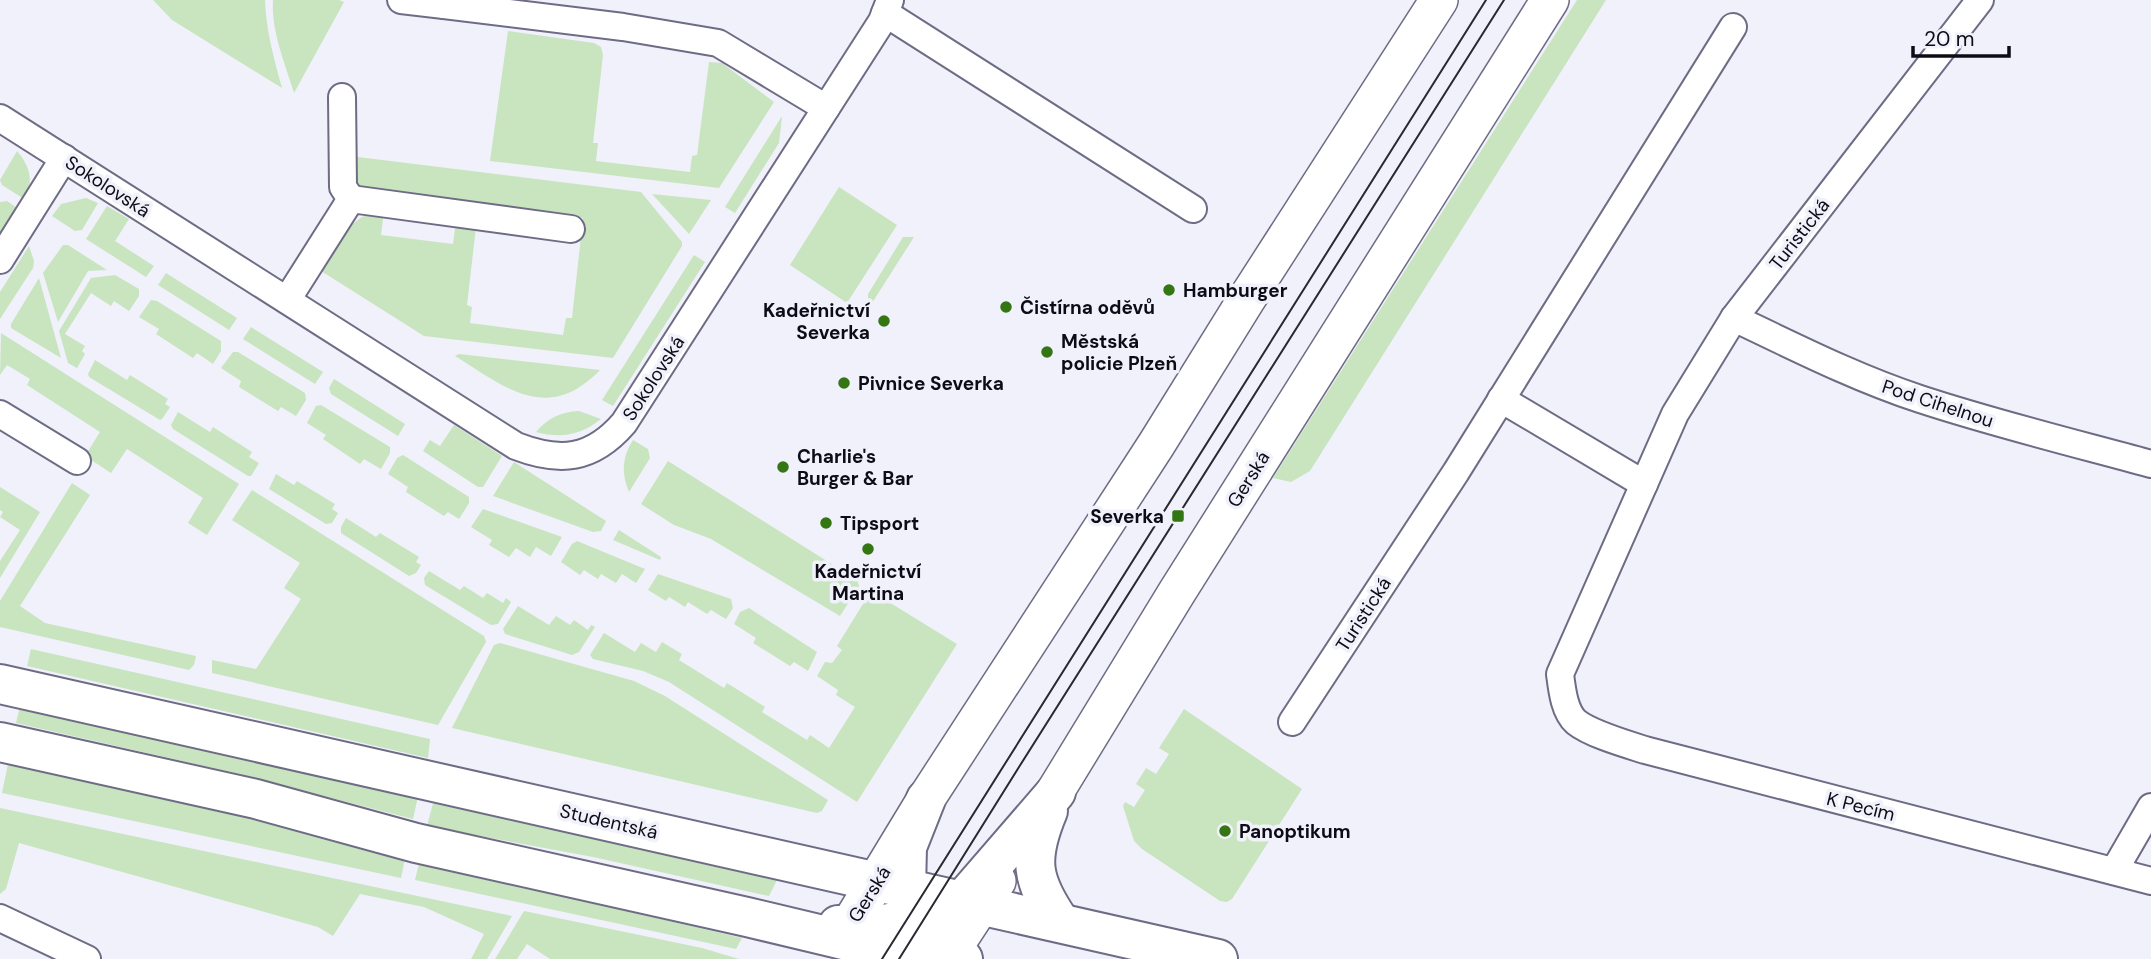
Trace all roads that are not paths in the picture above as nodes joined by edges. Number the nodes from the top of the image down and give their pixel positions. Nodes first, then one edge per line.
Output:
1 (401, 0) edge
2 (1439, 0) edge
3 (1550, 0) edge
4 (1980, 0) edge
5 (445, 3) edge
6 (888, 7) edge
7 (1733, 27) dead end
8 (342, 97) dead end
9 (826, 108) junction
10 (0, 118) edge
11 (64, 158) junction
12 (351, 199) junction
13 (1194, 209) dead end
14 (571, 229) dead end
15 (0, 260) edge
16 (286, 300) junction
17 (1734, 318) junction
18 (1501, 399) junction
19 (0, 414) edge
20 (76, 461) dead end
21 (2151, 464) edge
22 (1644, 484) junction
23 (0, 684) edge
24 (1575, 721) joint
25 (1292, 722) dead end
26 (0, 742) edge
27 (1056, 792) junction
28 (926, 799) junction
29 (2151, 807) edge
30 (802, 865) junction
31 (2114, 871) junction
32 (2151, 881) edge
33 (927, 901) junction
34 (0, 918) edge
35 (772, 922) junction
36 (1060, 922) junction
37 (851, 942) edge
38 (935, 957) edge
39 (87, 959) edge
40 (803, 959) edge
41 (1218, 959) edge

1 - 5 street
2 - 28 main road
3 - 27 main road, Gerská
4 - 17 street, Turistická
5 - 9 street
6 - 9 street, Sokolovská
6 - 13 street, Sokolovská
7 - 18 street, Turistická
8 - 12 street
9 - 16 street, Sokolovská
10 - 11 street, Sokolovská
11 - 15 street
11 - 16 street, Sokolovská
12 - 14 street
12 - 16 street
17 - 21 street, Pod Cihelnou
17 - 22 street, Turistická
18 - 22 street
18 - 25 street, Turistická
19 - 20 street
22 - 24 street, Turistická
23 - 30 main road, Studentská
24 - 31 street, K Pecím
26 - 35 main road
27 - 33 main road
27 - 36 main road
28 - 30 main road
28 - 33 main road
29 - 31 street
30 - 33 main road, Studentská
31 - 32 street, K Pecím
33 - 36 main road, Studentská
33 - 37 main road
33 - 37 main road, Gerská
33 - 38 main road
33 - 38 main road
34 - 39 street
35 - 37 main road
35 - 40 main road
36 - 41 main road, Studentská
37 - 38 main road

